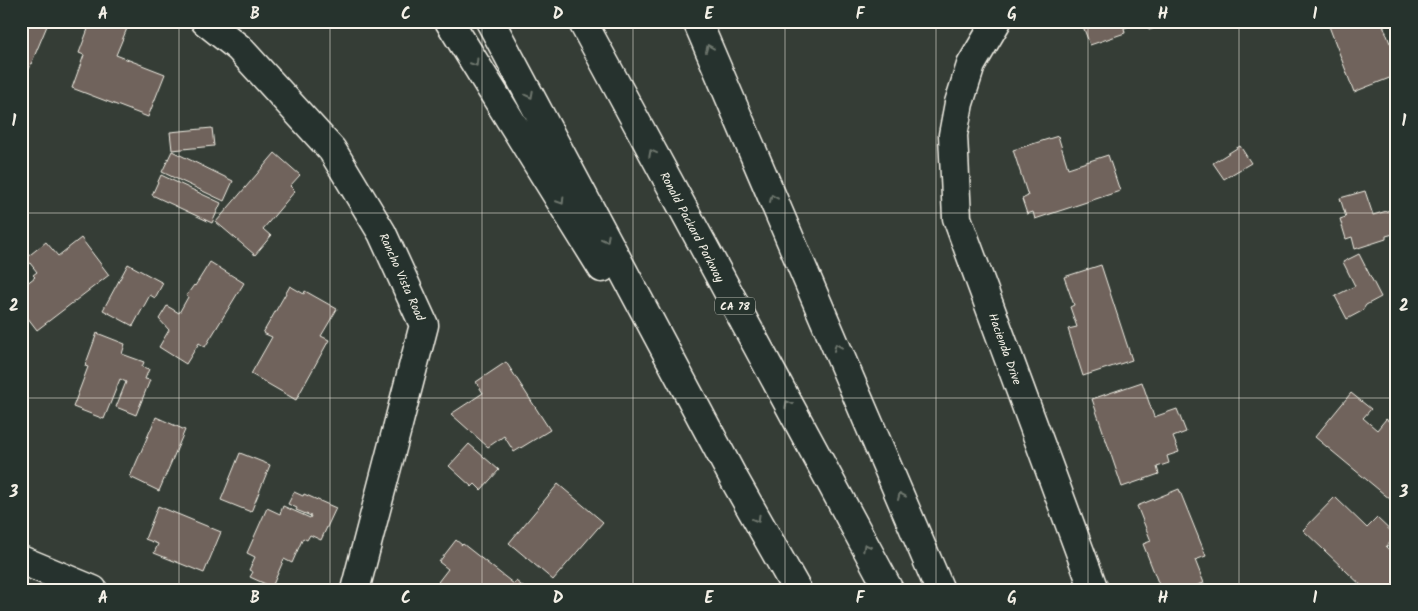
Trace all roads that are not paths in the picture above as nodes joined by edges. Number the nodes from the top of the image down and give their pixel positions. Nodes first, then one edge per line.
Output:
1 (205, 21) edge
2 (449, 21) edge
3 (490, 21) edge
4 (582, 21) edge
5 (697, 21) edge
6 (997, 21) edge
7 (733, 477) junction
8 (21, 560) edge
9 (93, 590) edge
10 (355, 590) edge
11 (797, 590) edge
12 (889, 590) edge
13 (940, 590) edge
14 (1094, 590) edge

1 - 10 main road, Rancho Vista Road
2 -> 7 main road
3 -> 7 main road
12 -> 4 main road, Ronald Packard Parkway / CA 78
13 -> 5 main road
6 - 14 main road, Hacienda Drive
7 -> 11 main road
8 - 9 main road

